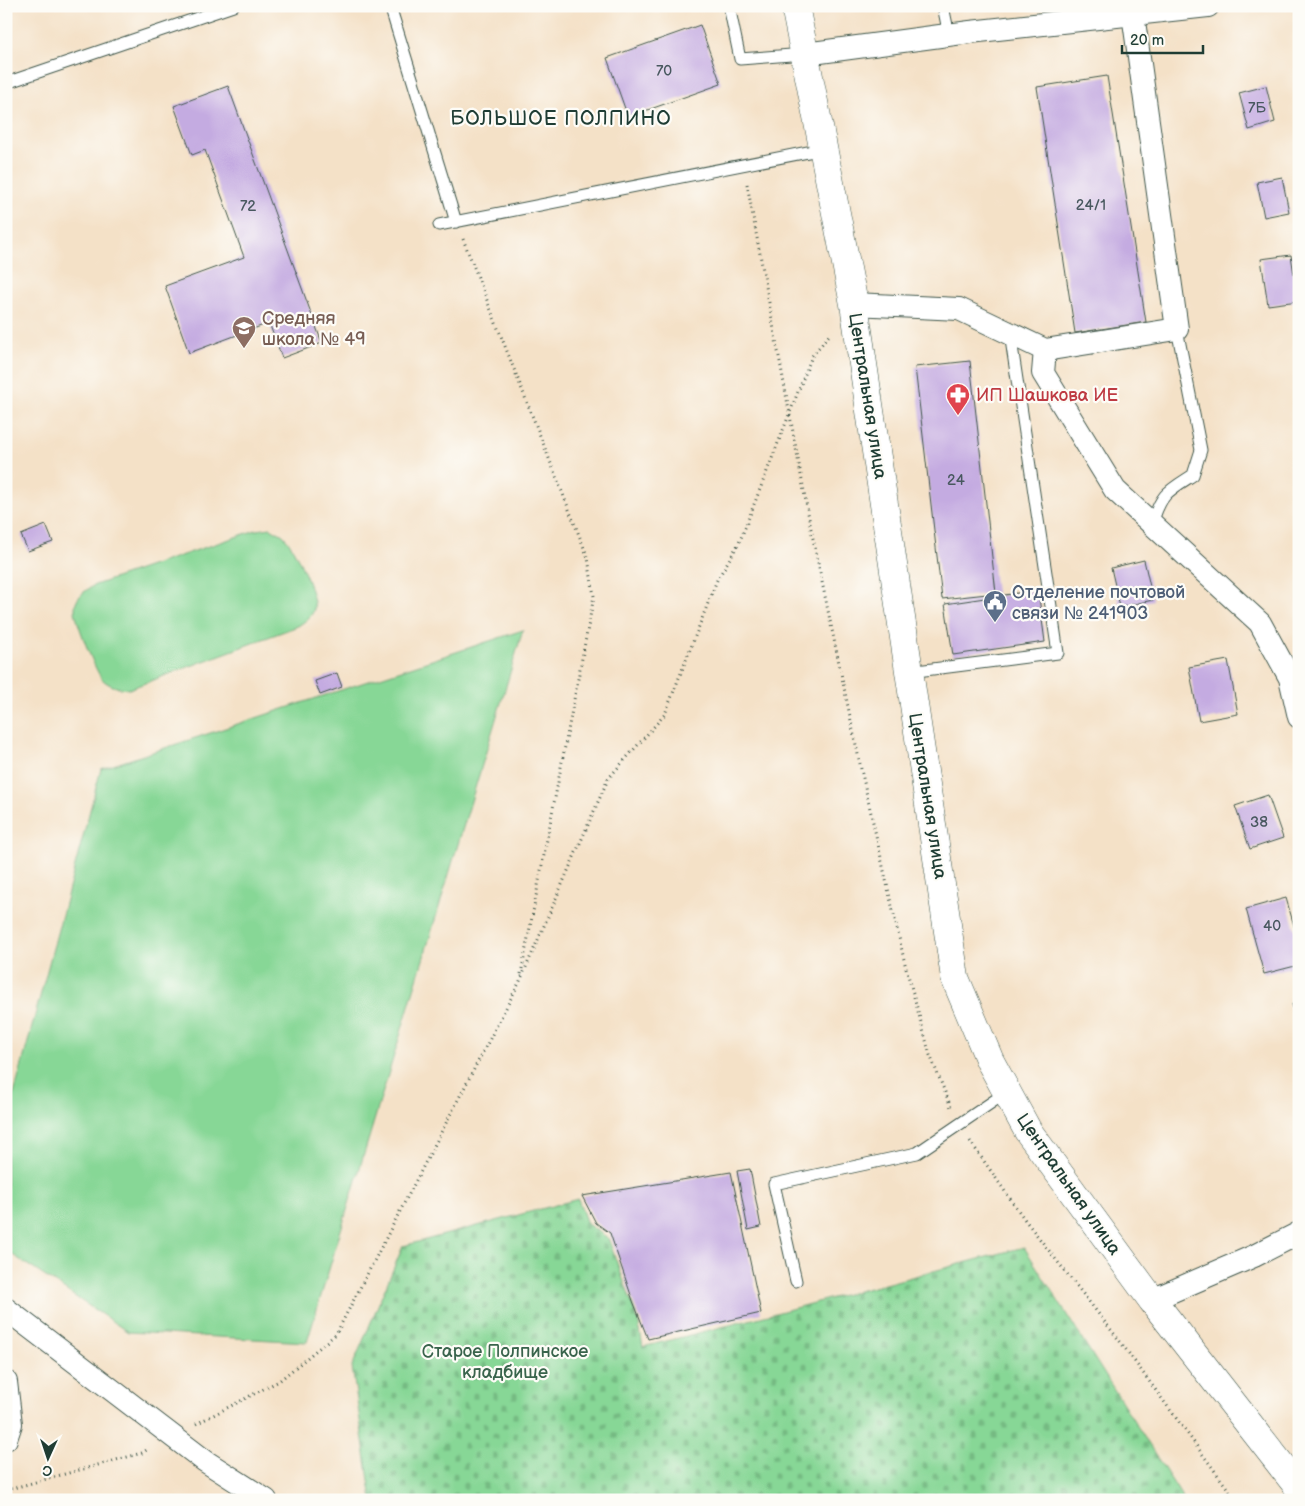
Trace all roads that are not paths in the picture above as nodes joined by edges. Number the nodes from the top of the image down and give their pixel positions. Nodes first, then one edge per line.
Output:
1 (233, 6) edge
2 (390, 6) edge
3 (729, 6) edge
4 (795, 6) edge
5 (944, 6) edge
6 (1208, 6) edge
7 (1133, 14) junction
8 (949, 34) junction
9 (804, 54) junction
10 (6, 83) edge
11 (823, 149) junction
12 (456, 222) junction
13 (439, 225) dead end
14 (854, 304) junction
15 (1177, 329) junction
16 (1010, 333) junction
17 (1045, 350) junction
18 (1152, 524) junction
19 (909, 672) junction
20 (1297, 708) edge
21 (1007, 1092) junction
22 (1299, 1233) edge
23 (796, 1281) dead end
24 (1152, 1300) junction
25 (6, 1309) edge
26 (6, 1382) edge
27 (6, 1439) edge
28 (1299, 1488) edge
29 (266, 1500) edge

1 - 10 lane
2 - 12 lane
3 - 9 lane
4 - 9 street, Центральная улица
5 - 8 lane
6 - 7 street
7 - 8 street
7 - 15 street
8 - 9 street
9 - 11 street, Центральная улица
11 - 12 lane
11 - 14 street, Центральная улица
12 - 13 lane
14 - 16 street
14 - 19 street, Центральная улица
15 - 17 street
15 - 18 lane
16 - 17 street
16 - 19 lane
17 - 18 street
18 - 20 street
19 - 21 street, Центральная улица
21 - 23 lane
21 - 24 street, Центральная улица
22 - 24 street
24 - 28 street, Центральная улица
25 - 29 street
26 - 27 street

